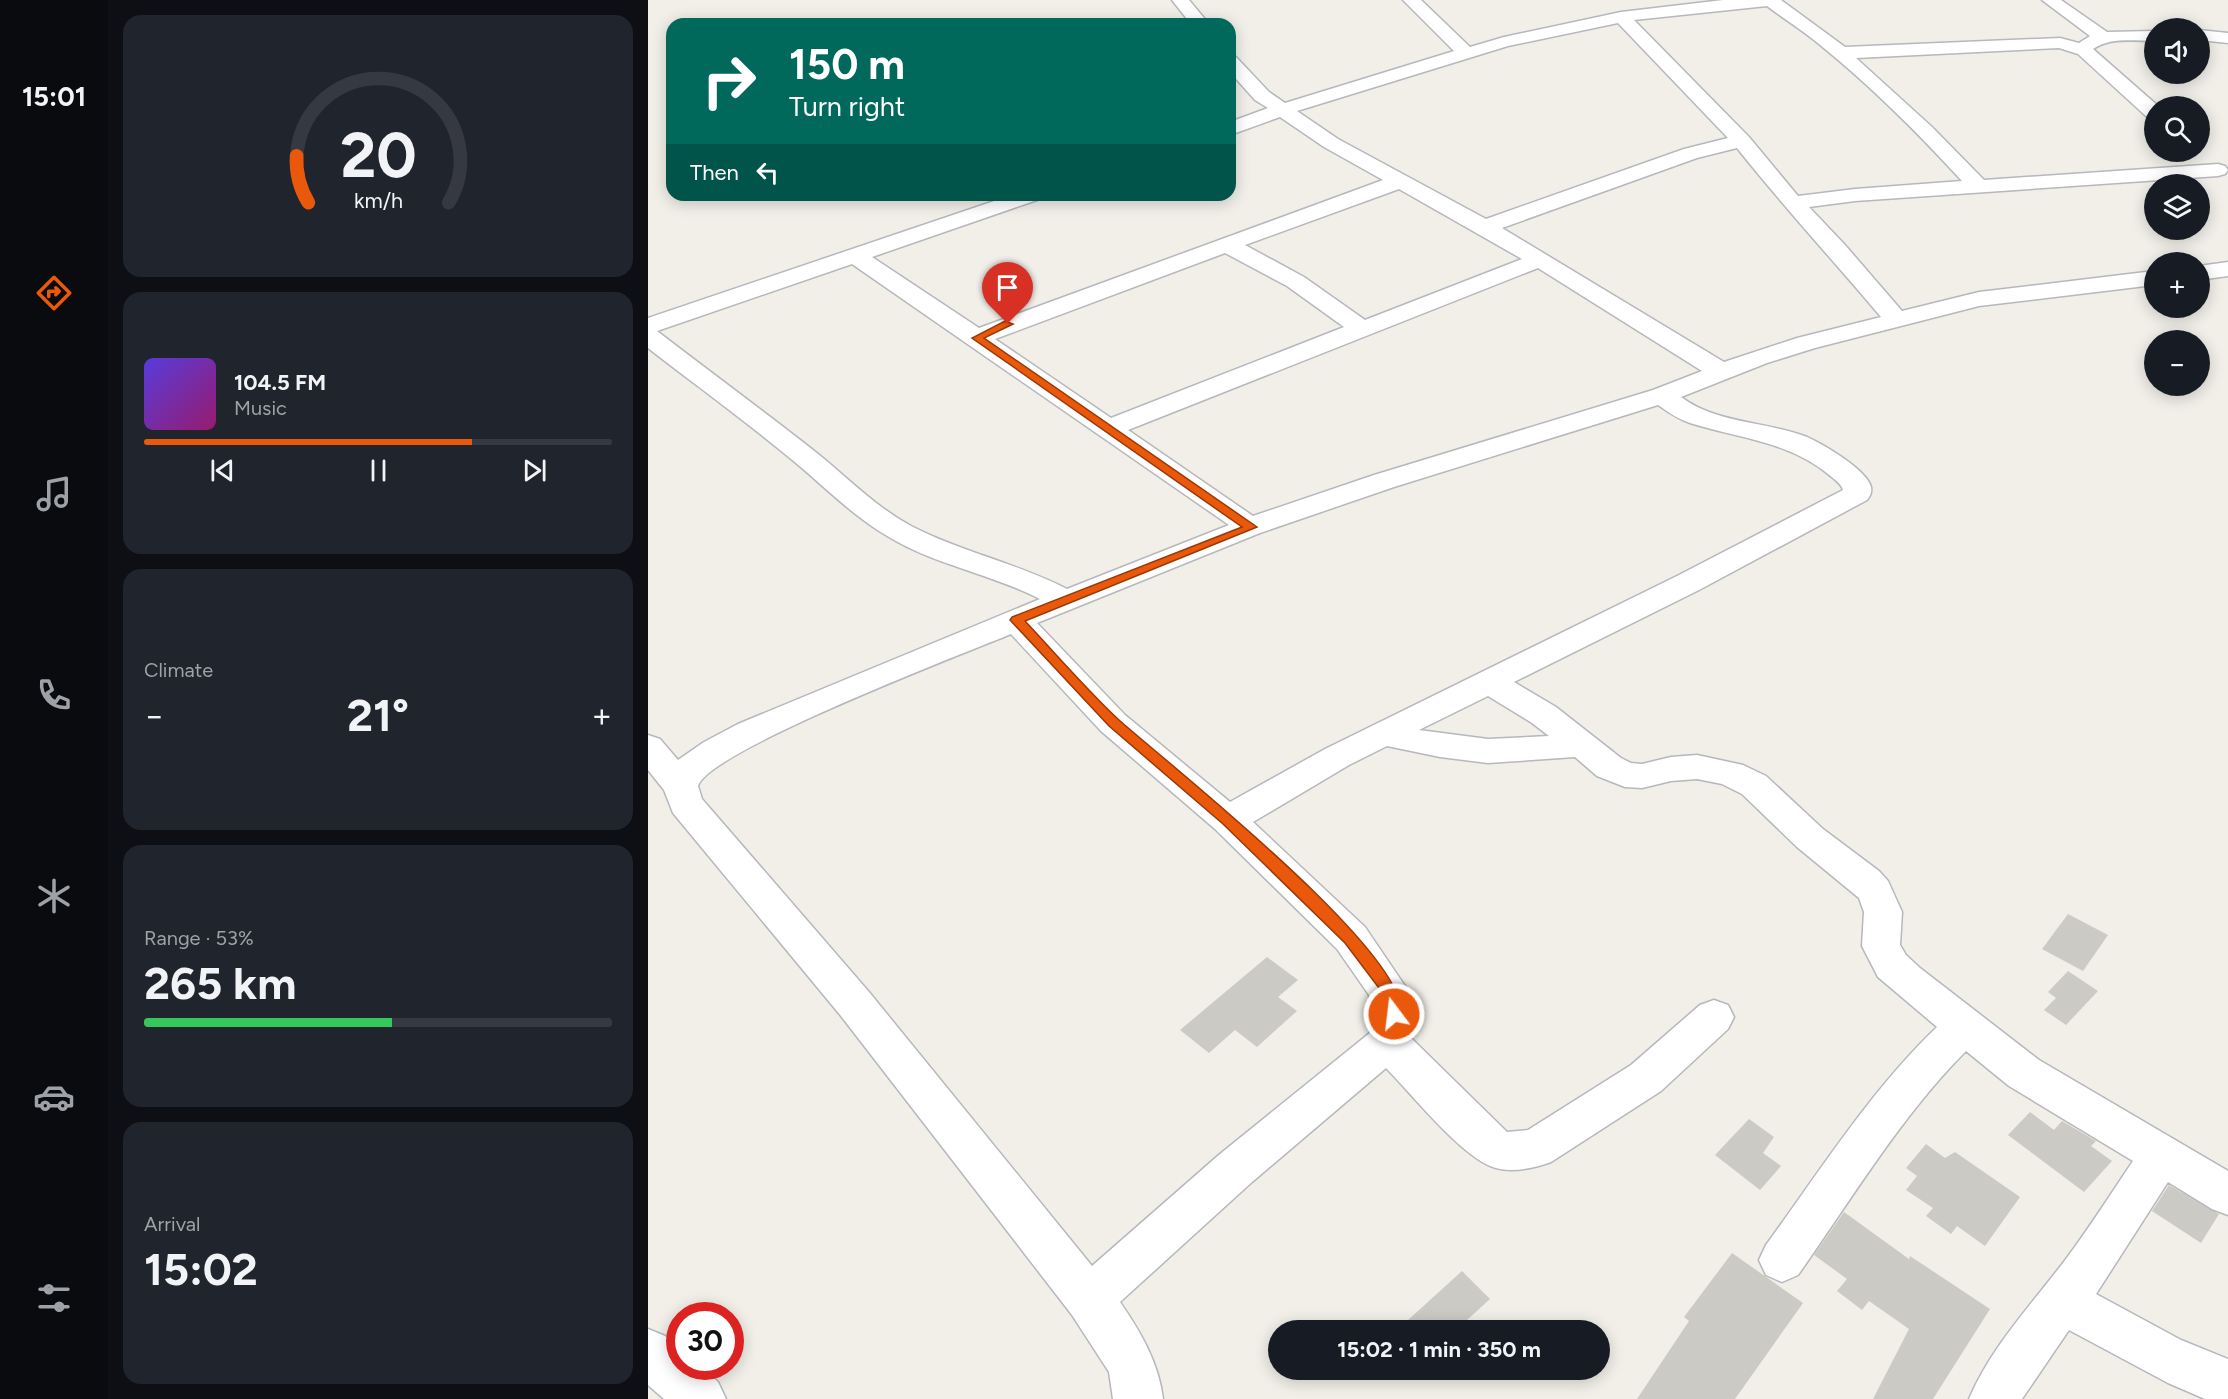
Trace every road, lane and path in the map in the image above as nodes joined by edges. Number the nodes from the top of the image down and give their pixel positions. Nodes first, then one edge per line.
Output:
1 (1180, 0) edge
2 (1411, 0) edge
3 (1771, 0) edge
4 (2050, 0) edge
5 (1621, 17) junction
6 (1195, 18) edge
7 (2144, 36) edge
8 (2210, 36) edge
9 (2104, 38) junction
10 (2227, 38) edge
11 (2082, 50) junction
12 (1465, 52) junction
13 (1839, 53) junction
14 (1236, 68) edge
15 (2144, 104) edge
16 (1281, 110) junction
17 (1236, 127) edge
18 (1742, 141) junction
19 (2208, 162) edge
20 (2223, 175) edge
21 (1401, 181) junction
22 (1979, 187) junction
23 (1015, 201) edge
24 (1792, 203) junction
25 (1484, 227) junction
26 (1225, 244) junction
27 (854, 255) junction
28 (1539, 260) junction
29 (2228, 269) edge
30 (2210, 271) edge
31 (2144, 279) edge
32 (1896, 320) junction
33 (648, 326) edge
34 (1360, 328) junction
35 (648, 336) edge
36 (977, 338) junction
37 (1722, 372) junction
38 (1662, 395) junction
39 (1108, 428) junction
40 (1251, 527) junction
41 (1066, 600) junction
42 (1016, 620) junction
43 (1490, 682) junction
44 (1383, 734) junction
45 (1582, 744) junction
46 (648, 747) edge
47 (680, 786) junction
48 (1228, 820) junction
49 (1714, 1017) dead end
50 (1965, 1026) junction
51 (1388, 1042) junction
52 (2161, 1155) junction
53 (2228, 1195) edge
54 (1782, 1260) dead end
55 (1089, 1299) junction
56 (2063, 1301) junction
57 (648, 1353) edge
58 (2228, 1383) edge
59 (701, 1399) edge
60 (1138, 1399) edge
61 (1994, 1399) edge

1 - 6 street
2 - 12 street
3 - 5 street
3 - 13 street
4 - 9 street
5 - 12 street
5 - 18 street
7 - 9 street
8 - 10 street
9 - 11 street
11 - 13 street
11 - 15 street
12 - 16 street
13 - 22 street
14 - 16 street
16 - 17 street
16 - 21 street
18 - 24 street
18 - 25 street
19 - 20 street
20 - 22 street
21 - 25 street
21 - 26 street
22 - 24 street
23 - 27 street
24 - 32 street
25 - 28 street
26 - 34 street
26 - 36 street
27 - 33 street
27 - 36 street
28 - 34 street
28 - 37 street
29 - 30 street
31 - 32 street
32 - 37 street
34 - 39 street
35 - 41 street
36 - 39 street
37 - 38 street
38 - 40 street
38 - 43 street
39 - 40 street
40 - 41 street
41 - 42 street
42 - 47 street
42 - 48 street
43 - 44 street
43 - 45 street
44 - 45 street
44 - 48 street
45 - 50 street
46 - 47 street
47 - 55 street
48 - 51 street
49 - 51 street
50 - 52 street
50 - 54 street
51 - 55 street
52 - 53 street
52 - 56 street
55 - 60 street
56 - 58 street
56 - 61 street
57 - 59 street

